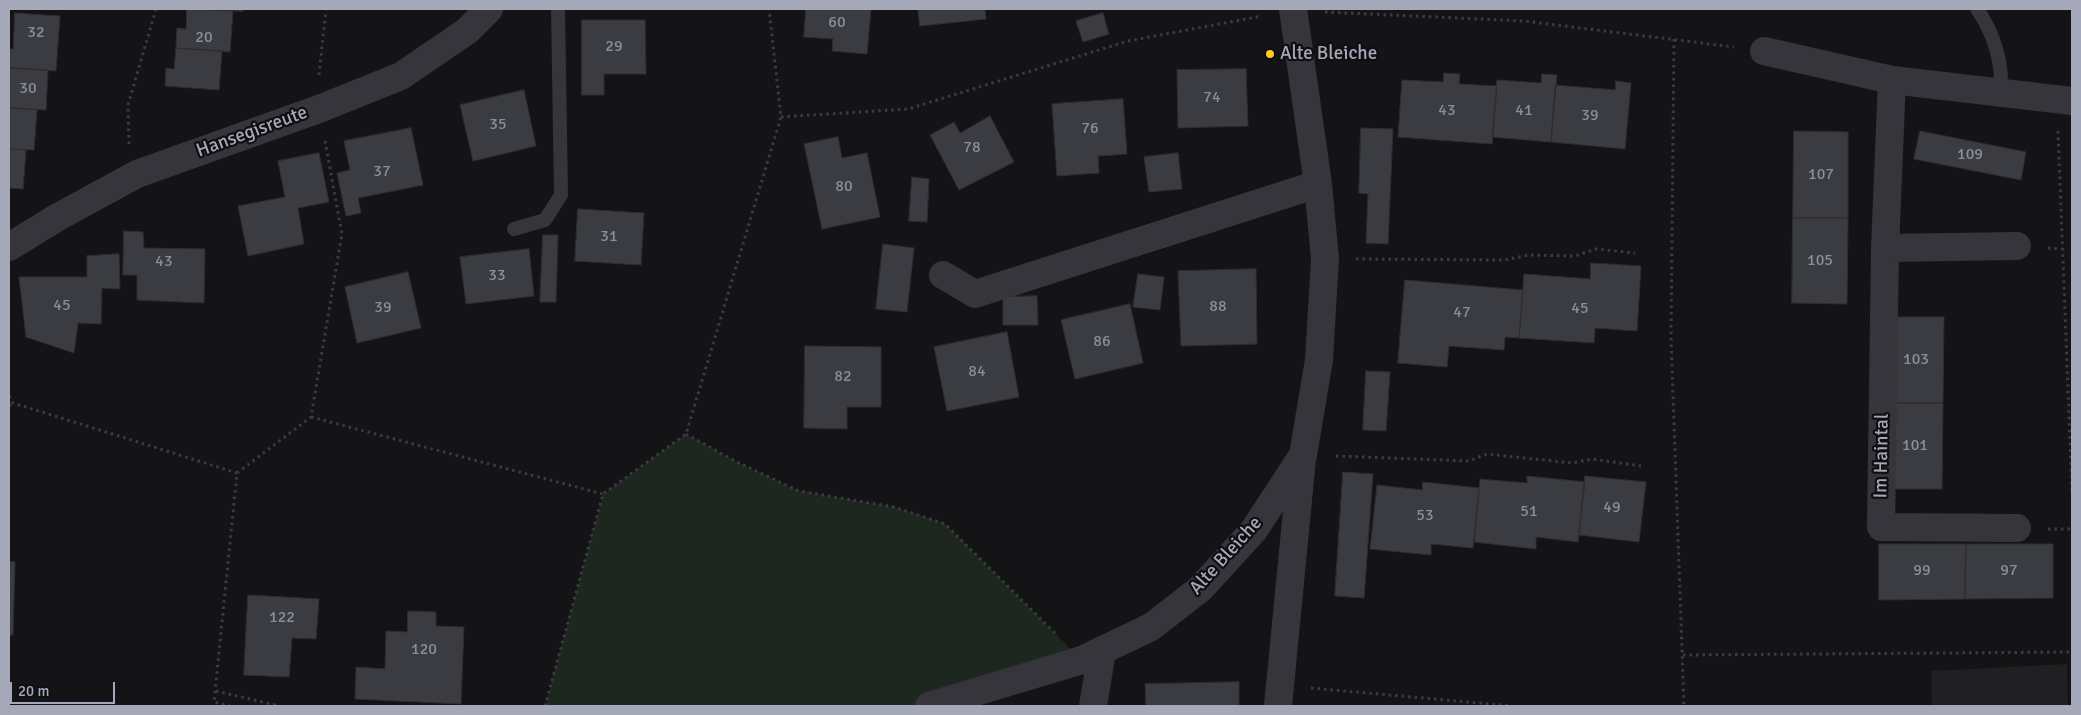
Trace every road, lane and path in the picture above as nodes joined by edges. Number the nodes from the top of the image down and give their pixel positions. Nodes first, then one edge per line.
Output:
1 (156, 9) edge
2 (326, 9) edge
3 (489, 9) edge
4 (558, 9) edge
5 (769, 9) edge
6 (1977, 9) edge
7 (1293, 10) edge
8 (1674, 39) junction
9 (1764, 52) joint
10 (1892, 80) junction
11 (2000, 92) junction
12 (2065, 100) edge
13 (319, 108) junction
14 (780, 117) junction
15 (137, 174) junction
16 (1318, 184) junction
17 (514, 229) dead end
18 (2017, 246) dead end
19 (9, 247) edge
20 (1885, 248) junction
21 (1635, 253) dead end
22 (1325, 259) junction
23 (944, 275) dead end
24 (9, 396) edge
25 (14, 403) junction
26 (9, 406) edge
27 (311, 417) junction
28 (686, 434) junction
29 (1303, 455) junction
30 (1641, 466) dead end
31 (237, 473) junction
32 (2072, 493) edge
33 (603, 494) junction
34 (2017, 528) dead end
35 (2072, 652) edge
36 (1682, 655) junction
37 (1092, 656) junction
38 (216, 691) junction
39 (1280, 696) edge
40 (230, 706) edge
41 (274, 706) edge
42 (545, 706) edge
43 (929, 706) edge
44 (1093, 706) edge
45 (1512, 706) edge
46 (1684, 706) edge

1 - 15 path
2 - 13 path
3 - 13 street, Hansegisreute
4 - 17 lane
5 - 14 path
6 - 11 lane
7 - 8 path
7 - 14 path
7 - 16 street, Alte Bleiche
8 - 9 path
8 - 36 path
9 - 10 street
10 - 11 street
10 - 20 street, Im Haintal
11 - 12 street
12 - 32 path
13 - 15 street, Hansegisreute
13 - 27 path
14 - 28 path
15 - 19 street, Hansegisreute
16 - 22 street, Alte Bleiche
16 - 23 street
18 - 20 street
20 - 34 street, Im Haintal
21 - 22 path
22 - 29 street, Alte Bleiche
24 - 25 path
25 - 26 path
25 - 31 path
27 - 31 path
27 - 33 path
28 - 33 path
28 - 37 path
29 - 30 path
29 - 37 street, Alte Bleiche
29 - 39 street, Alte Bleiche
31 - 38 path
33 - 42 path
35 - 36 path
36 - 46 path
37 - 43 street, Alte Bleiche
37 - 44 street
38 - 40 path
38 - 41 path
39 - 45 path

